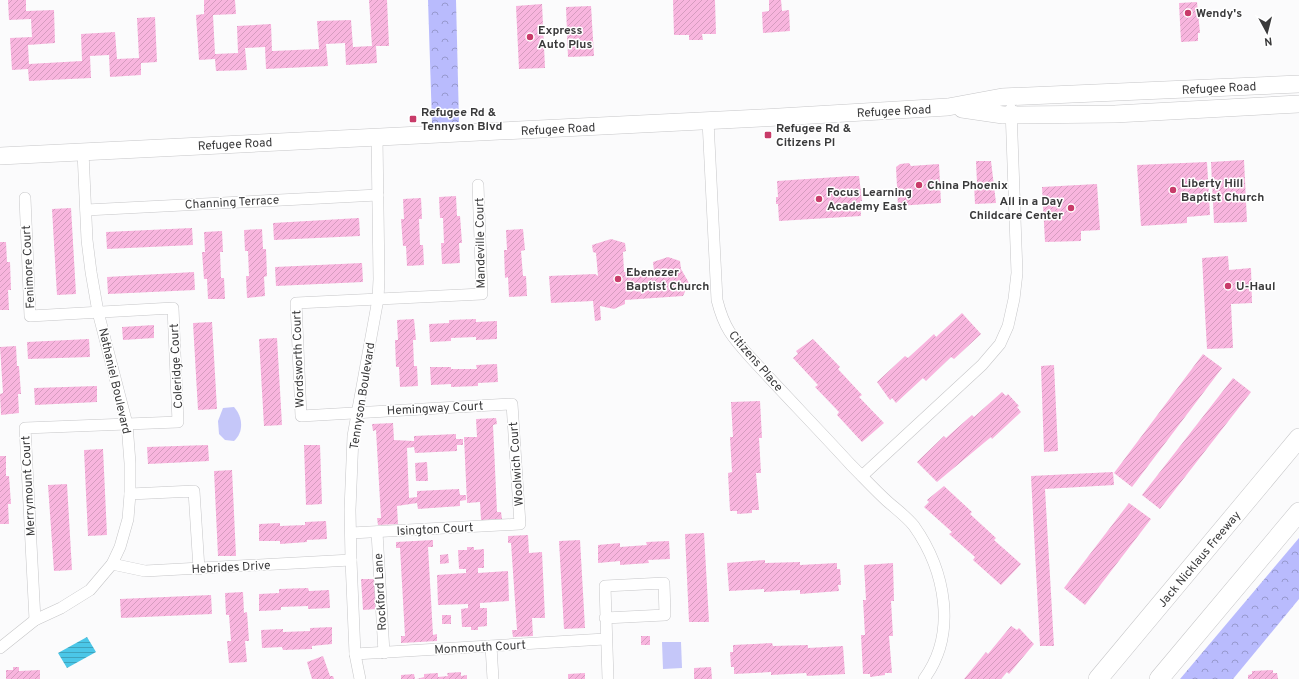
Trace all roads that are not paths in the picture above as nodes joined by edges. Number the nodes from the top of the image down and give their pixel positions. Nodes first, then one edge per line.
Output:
1 (1299, 84) edge
2 (1010, 97) junction
3 (1299, 104) edge
4 (948, 107) junction
5 (1011, 115) junction
6 (708, 121) junction
7 (377, 138) junction
8 (83, 152) junction
9 (0, 156) edge
10 (478, 185) dead end
11 (378, 195) junction
12 (25, 198) dead end
13 (86, 210) junction
14 (378, 299) junction
15 (98, 312) junction
16 (512, 404) joint
17 (357, 413) junction
18 (127, 424) junction
19 (1299, 438) edge
20 (862, 476) junction
21 (130, 494) junction
22 (1299, 512) edge
23 (520, 524) joint
24 (377, 532) junction
25 (351, 533) junction
26 (351, 560) junction
27 (112, 564) junction
28 (199, 569) junction
29 (605, 618) junction
30 (35, 620) junction
31 (605, 639) junction
32 (491, 646) junction
33 (0, 648) edge
34 (384, 653) junction
35 (355, 654) junction
36 (360, 679) edge
37 (494, 679) edge
38 (608, 679) edge
39 (924, 679) edge
40 (1098, 679) edge
41 (1159, 679) edge

1 - 2 main road, Refugee Road
2 - 4 main road, Refugee Road
2 - 5 street
3 - 5 main road, Refugee Road
4 - 5 main road, Refugee Road
4 - 6 main road, Refugee Road
5 - 20 street
6 - 7 main road, Refugee Road
6 - 20 street, Citizens Place
7 - 8 main road, Refugee Road
7 - 11 street, Tennyson Boulevard
8 - 9 main road, Refugee Road
8 - 13 street, Nathaniel Boulevard
10 - 14 street, Mandeville Court
11 - 13 street, Channing Terrace
11 - 14 street, Tennyson Boulevard
12 - 15 street, Fenimore Court
13 - 15 street, Nathaniel Boulevard
14 - 17 street, Tennyson Boulevard
14 - 17 street, Wordsworth Court
15 - 18 street, Nathaniel Boulevard
15 - 18 street, Coleridge Court
16 - 17 street, Hemingway Court
16 - 23 street, Woolwich Court
17 - 25 street, Tennyson Boulevard
18 - 21 street, Nathaniel Boulevard
18 - 30 street, Merrymount Court
19 - 40 highway, Jack Nicklaus Freeway
20 - 39 street, Citizens Place
21 - 27 street, Nathaniel Boulevard
21 - 28 street
22 - 41 highway
23 - 24 street, Isington Court
24 - 25 street, Isington Court
24 - 34 street, Rockford Lane
25 - 26 street, Tennyson Boulevard
26 - 28 street, Hebrides Drive
26 - 35 street, Tennyson Boulevard
27 - 28 street, Hebrides Drive
27 - 30 street, Nathaniel Boulevard
29 - 29 street
29 - 31 street
30 - 33 street, Nathaniel Boulevard
31 - 32 street, Monmouth Court
31 - 38 street
32 - 34 street, Monmouth Court
32 - 37 street
34 - 35 street, Monmouth Court
35 - 36 street, Tennyson Boulevard

